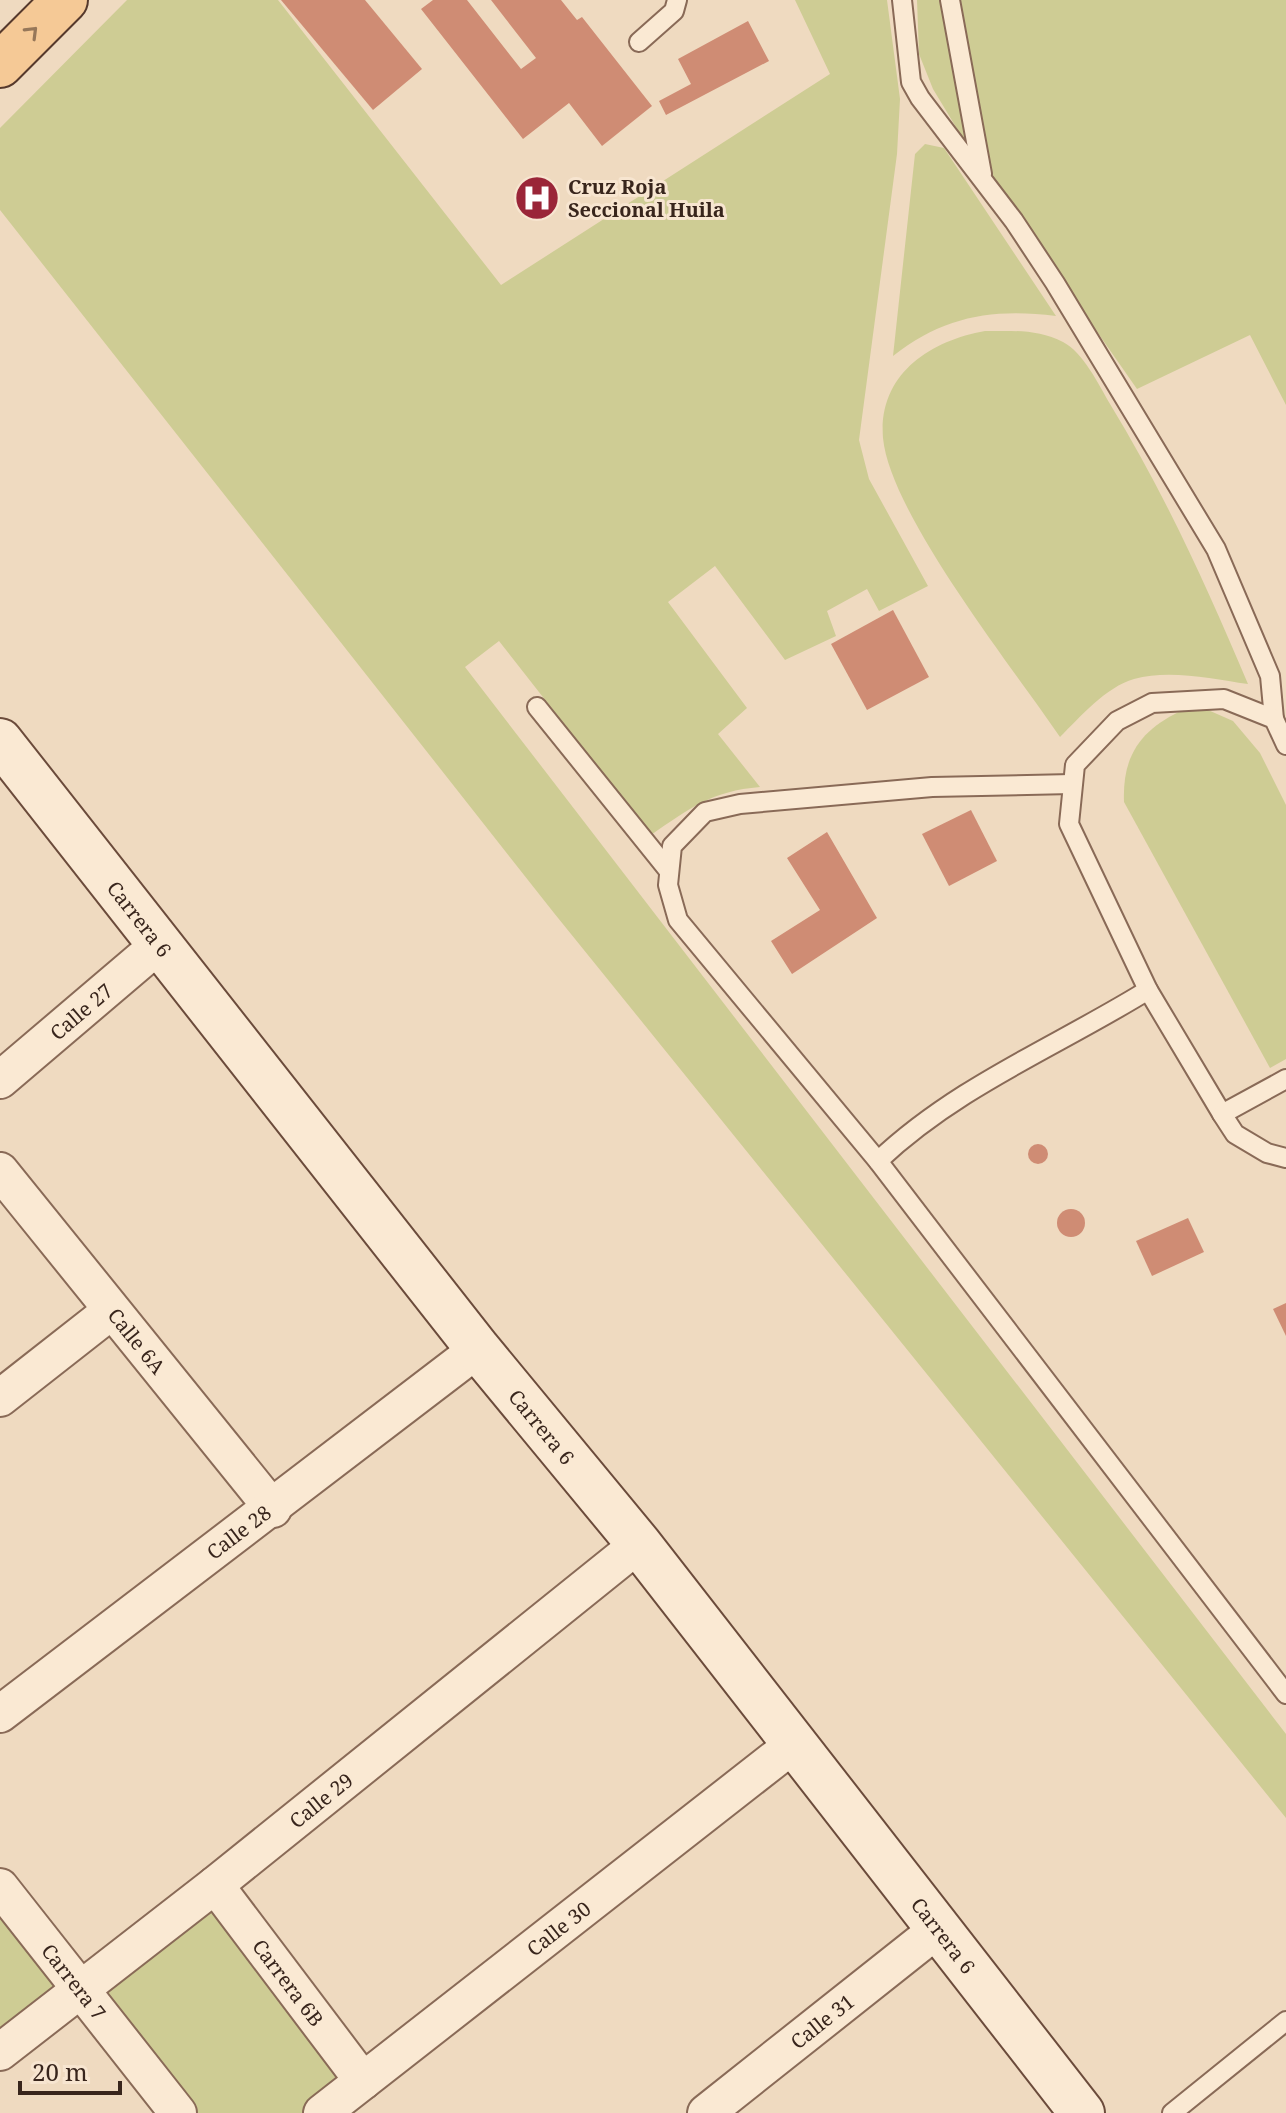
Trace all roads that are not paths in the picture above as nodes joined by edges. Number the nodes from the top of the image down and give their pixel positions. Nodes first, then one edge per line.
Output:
1 (65, 0) edge
2 (677, 0) edge
3 (902, 0) edge
4 (950, 0) edge
5 (639, 42) dead end
6 (0, 65) edge
7 (983, 179) junction
8 (537, 707) dead end
9 (1274, 719) junction
10 (0, 741) edge
11 (1286, 745) edge
12 (1072, 784) junction
13 (669, 871) junction
14 (161, 943) junction
15 (1148, 990) junction
16 (1286, 1079) edge
17 (0, 1080) edge
18 (1222, 1114) junction
19 (1286, 1158) edge
20 (878, 1161) junction
21 (0, 1171) edge
22 (111, 1311) junction
23 (478, 1349) junction
24 (0, 1398) edge
25 (273, 1509) junction
26 (639, 1544) junction
27 (1285, 1690) edge
28 (0, 1714) edge
29 (794, 1744) junction
30 (215, 1885) junction
31 (0, 1887) edge
32 (938, 1929) junction
33 (81, 1989) junction
34 (1286, 2021) edge
35 (0, 2052) edge
36 (363, 2081) junction
37 (178, 2113) edge
38 (322, 2113) edge
39 (706, 2113) edge
40 (1082, 2113) edge
41 (1172, 2113) edge

6 -> 1 main road
2 - 5 lane
3 - 7 lane
4 - 7 lane
7 - 9 lane
8 - 13 lane
9 - 11 lane
9 - 12 lane
10 - 14 street, Carrera 6
12 - 13 lane
12 - 15 lane
13 - 20 lane
14 - 17 street, Calle 27
14 - 23 street, Carrera 6
15 - 18 lane
15 - 20 lane
16 - 18 lane
18 - 19 lane
20 - 27 lane
21 - 22 street, Calle 6A
22 - 24 street
22 - 25 street, Calle 6A
23 - 25 street, Calle 28
23 - 26 street, Carrera 6
25 - 28 street, Calle 28
26 - 29 street, Carrera 6
26 - 30 street, Calle 29
29 - 32 street, Carrera 6
29 - 36 street, Calle 30
30 - 33 street, Calle 29
30 - 36 street, Carrera 6B
31 - 33 street, Carrera 7
32 - 39 street, Calle 31
32 - 40 street, Carrera 6
33 - 35 street, Calle 29
33 - 37 street, Carrera 7
34 - 41 lane
36 - 38 street, Calle 30

